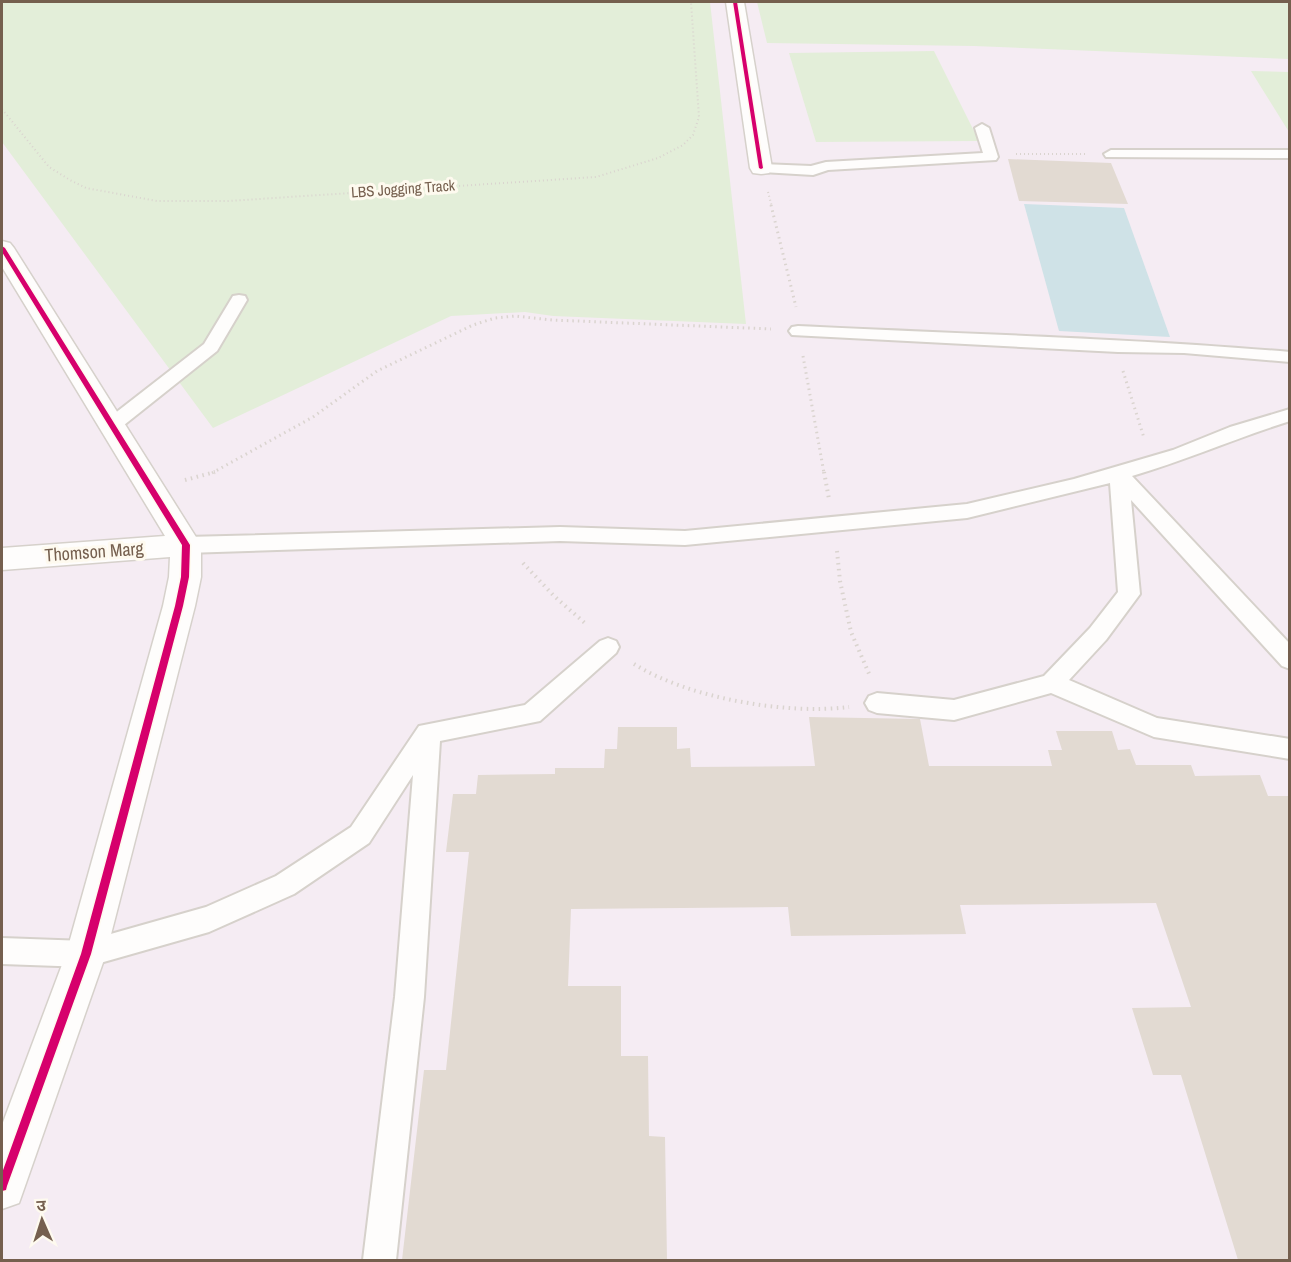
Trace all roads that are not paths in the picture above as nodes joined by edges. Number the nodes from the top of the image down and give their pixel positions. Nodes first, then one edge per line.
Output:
1 (735, 2) edge
2 (982, 128) dead end
3 (1111, 154) road end
4 (1290, 154) edge
5 (763, 173) joint
6 (2, 248) edge
7 (239, 300) dead end
8 (798, 330) road end
9 (1290, 357) edge
10 (1290, 415) edge
11 (112, 424) junction
12 (1119, 474) junction
13 (186, 545) junction
14 (2, 559) edge
15 (608, 647) road end
16 (1290, 660) edge
17 (1052, 682) junction
18 (877, 703) road end
19 (428, 733) junction
20 (1290, 749) edge
21 (2, 951) edge
22 (86, 954) junction
23 (5, 1165) edge
24 (380, 1260) edge

1 - 5 street
2 - 5 lane
3 - 4 lane
6 - 11 street
7 - 11 lane
8 - 9 lane
10 - 12 lane
11 - 13 street
12 - 13 lane
12 - 16 lane
12 - 17 lane
13 - 14 street, Thomson Marg
13 - 22 street
15 - 19 lane
17 - 18 lane
17 - 20 lane
19 - 22 lane
19 - 24 lane
21 - 22 lane
22 - 23 street

